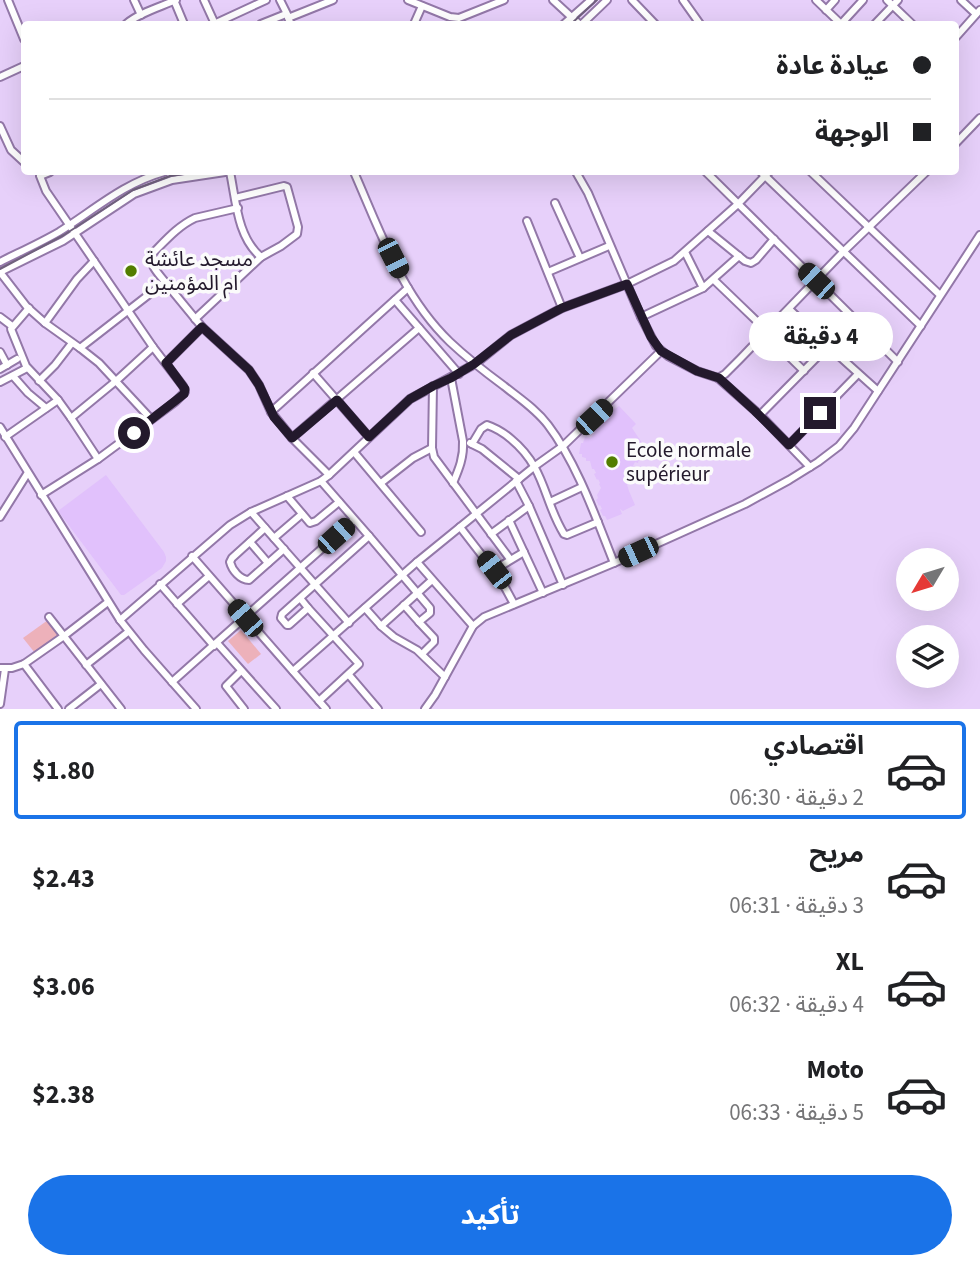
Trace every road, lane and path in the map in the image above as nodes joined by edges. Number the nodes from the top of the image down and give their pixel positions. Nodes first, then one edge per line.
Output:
1 (8, 0) edge
2 (134, 0) edge
3 (175, 0) edge
4 (204, 0) edge
5 (267, 0) edge
6 (280, 0) edge
7 (333, 0) edge
8 (408, 0) edge
9 (504, 0) edge
10 (553, 0) edge
11 (591, 0) edge
12 (607, 0) edge
13 (632, 0) edge
14 (683, 0) edge
15 (816, 0) edge
16 (835, 0) edge
17 (863, 0) edge
18 (887, 0) edge
19 (961, 0) edge
20 (895, 3) edge
21 (422, 6) junction
22 (826, 10) junction
23 (978, 12) edge
24 (141, 15) junction
25 (573, 18) junction
26 (289, 19) edge
27 (129, 21) edge
28 (183, 21) edge
29 (214, 21) edge
30 (222, 21) edge
31 (415, 21) edge
32 (568, 21) edge
33 (576, 21) edge
34 (583, 21) edge
35 (652, 21) edge
36 (698, 21) edge
37 (838, 21) edge
38 (844, 21) edge
39 (878, 21) edge
40 (910, 21) edge
41 (21, 31) edge
42 (959, 34) edge
43 (21, 67) edge
44 (1, 74) edge
45 (980, 118) edge
46 (0, 126) edge
47 (959, 140) edge
48 (21, 159) edge
49 (38, 175) edge
50 (153, 175) edge
51 (204, 175) edge
52 (229, 175) edge
53 (355, 175) edge
54 (578, 175) edge
55 (709, 175) edge
56 (763, 175) edge
57 (767, 175) edge
58 (814, 175) edge
59 (923, 175) edge
60 (236, 198) junction
61 (555, 202) dead end
62 (738, 204) junction
63 (238, 208) junction
64 (527, 220) dead end
65 (69, 225) junction
66 (868, 227) junction
67 (708, 231) junction
68 (75, 234) junction
69 (980, 235) edge
70 (774, 239) junction
71 (609, 246) junction
72 (844, 251) junction
73 (685, 252) junction
74 (739, 256) junction
75 (261, 257) junction
76 (580, 258) junction
77 (94, 261) junction
78 (0, 262) edge
79 (0, 272) edge
80 (548, 272) junction
81 (714, 280) junction
82 (816, 281) junction
83 (165, 282) junction
84 (627, 284) junction
85 (408, 288) junction
86 (703, 288) junction
87 (940, 295) junction
88 (395, 300) junction
89 (29, 308) junction
90 (562, 308) junction
91 (789, 309) junction
92 (128, 310) junction
93 (0, 317) edge
94 (641, 317) junction
95 (195, 319) junction
96 (45, 323) junction
97 (12, 326) junction
98 (921, 326) junction
99 (202, 327) junction
100 (419, 328) junction
101 (766, 332) junction
102 (72, 343) junction
103 (828, 346) junction
104 (153, 347) junction
105 (80, 348) junction
106 (661, 351) junction
107 (0, 352) edge
108 (17, 359) dead end
109 (898, 362) junction
110 (166, 363) junction
111 (474, 364) junction
112 (4, 367) edge
113 (27, 368) junction
114 (804, 371) junction
115 (313, 373) junction
116 (459, 373) junction
117 (858, 374) junction
118 (13, 376) junction
119 (451, 378) junction
120 (719, 378) junction
121 (39, 381) junction
122 (116, 381) junction
123 (0, 382) edge
124 (433, 386) junction
125 (878, 391) junction
126 (58, 400) junction
127 (337, 400) junction
128 (46, 408) junction
129 (271, 412) junction
130 (760, 415) junction
131 (71, 418) junction
132 (151, 419) junction
133 (0, 429) edge
134 (5, 437) junction
135 (369, 437) junction
136 (292, 438) junction
137 (463, 441) junction
138 (472, 444) junction
139 (789, 445) junction
140 (563, 446) junction
141 (432, 448) junction
142 (354, 452) junction
143 (99, 459) junction
144 (535, 466) junction
145 (810, 467) junction
146 (27, 474) junction
147 (328, 475) junction
148 (517, 480) junction
149 (321, 481) junction
150 (381, 483) junction
151 (453, 483) junction
152 (582, 487) junction
153 (41, 495) junction
154 (287, 496) junction
155 (339, 502) junction
156 (550, 502) junction
157 (529, 506) junction
158 (251, 512) junction
159 (302, 514) junction
160 (476, 514) junction
161 (0, 517) edge
162 (354, 520) junction
163 (509, 520) junction
164 (598, 522) junction
165 (460, 527) junction
166 (265, 528) junction
167 (421, 531) dead end
168 (491, 534) junction
169 (369, 536) junction
170 (275, 538) junction
171 (250, 542) junction
172 (284, 549) junction
173 (524, 552) junction
174 (192, 556) junction
175 (510, 559) junction
176 (417, 562) junction
177 (268, 563) junction
178 (614, 563) junction
179 (300, 568) junction
180 (494, 570) junction
181 (402, 575) junction
182 (209, 576) junction
183 (432, 580) junction
184 (160, 584) junction
185 (316, 585) junction
186 (563, 585) junction
187 (418, 593) junction
188 (543, 593) junction
189 (300, 598) junction
190 (108, 602) junction
191 (177, 604) junction
192 (514, 604) junction
193 (404, 605) junction
194 (309, 608) junction
195 (365, 608) junction
196 (50, 617) dead end
197 (245, 618) junction
198 (120, 620) junction
199 (419, 622) junction
200 (349, 623) junction
201 (381, 626) junction
202 (473, 626) junction
203 (128, 632) junction
204 (64, 636) junction
205 (335, 636) junction
206 (216, 644) junction
207 (422, 654) junction
208 (23, 664) junction
209 (86, 664) junction
210 (3, 668) edge
211 (241, 671) junction
212 (293, 671) junction
213 (349, 675) junction
214 (444, 677) junction
215 (172, 682) junction
216 (101, 684) junction
217 (319, 701) junction
218 (0, 704) edge
219 (194, 708) edge
220 (58, 709) edge
221 (69, 709) edge
222 (121, 709) edge
223 (244, 709) edge
224 (276, 709) edge
225 (326, 709) edge
226 (378, 709) edge
227 (425, 709) edge

1 - 41 street
2 - 24 street
3 - 24 street
3 - 28 street
4 - 29 street
5 - 30 street
6 - 26 street
7 - 26 street
8 - 21 street
9 - 21 street
10 - 25 street
11 - 25 street
12 - 34 street
13 - 35 street
14 - 36 street
15 - 22 street
16 - 22 street
17 - 38 street
18 - 20 street
19 - 23 street
20 - 39 street
20 - 40 street
21 - 31 street
22 - 37 street
23 - 42 street
24 - 27 street
25 - 32 street
25 - 33 street
43 - 44 street
45 - 47 street
46 - 48 street
49 - 65 street
50 - 65 street
51 - 68 street
52 - 60 street
53 - 85 street
54 - 71 street
55 - 62 street
56 - 62 street
57 - 72 street
58 - 66 street
59 - 66 street
60 - 63 street
60 - 75 street
61 - 76 street
62 - 67 street
62 - 70 street
63 - 75 street
63 - 83 street
64 - 80 street
65 - 68 street
65 - 78 street
66 - 72 street
66 - 87 street
67 - 73 street
67 - 74 street
68 - 77 street
68 - 79 street
69 - 87 street
70 - 74 street
70 - 82 street
71 - 76 street
71 - 84 street
72 - 82 street
72 - 98 street
73 - 84 street
73 - 86 street
74 - 81 street
75 - 95 street
76 - 80 street
77 - 92 street
77 - 96 street
79 - 89 street
80 - 90 street
81 - 86 street
81 - 101 street
82 - 91 street
82 - 109 street
83 - 92 street
83 - 95 street
84 - 90 street
84 - 94 street
85 - 88 street
85 - 111 street
86 - 94 street
87 - 98 street
88 - 100 street
88 - 115 street
89 - 96 street
89 - 97 street
90 - 111 street
91 - 101 street
91 - 103 street
92 - 104 street
92 - 105 street
93 - 97 street
94 - 106 street
95 - 99 street
96 - 102 street
97 - 113 street
98 - 109 street
99 - 110 street
99 - 129 street
100 - 116 street
100 - 127 street
101 - 114 street
101 - 120 street
102 - 105 street
102 - 121 street
103 - 114 street
103 - 117 street
104 - 110 street
104 - 122 street
105 - 122 street
106 - 120 street
106 - 140 street
107 - 112 street
108 - 112 street
109 - 125 street
110 - 132 street
111 - 116 street
111 - 140 street
113 - 118 street
113 - 121 street
114 - 130 street
115 - 127 street
115 - 129 street
116 - 119 street
117 - 125 street
117 - 139 street
118 - 123 street
118 - 128 street
119 - 124 street
119 - 137 street
120 - 130 street
121 - 126 street
122 - 131 street
122 - 132 street
124 - 135 street
124 - 141 street
125 - 145 street
126 - 128 street
126 - 131 street
127 - 135 street
127 - 136 street
128 - 134 street
129 - 136 street
130 - 139 street
131 - 143 street
132 - 143 street
133 - 134 street
134 - 146 street
135 - 142 street
136 - 147 street
137 - 138 street
137 - 151 street
138 - 144 street
138 - 148 street
139 - 145 street
140 - 144 street
140 - 152 street
141 - 150 street
141 - 151 street
142 - 147 street
142 - 150 street
143 - 153 street
144 - 148 street
144 - 156 street
145 - 178 street
146 - 153 street
146 - 161 street
147 - 149 street
148 - 157 street
148 - 160 street
149 - 154 street
149 - 155 street
150 - 167 street
151 - 160 street
152 - 156 street
152 - 164 street
153 - 190 street
154 - 158 street
154 - 159 street
155 - 159 street
155 - 162 street
156 - 164 street
157 - 163 street
157 - 186 street
158 - 166 street
158 - 174 street
159 - 170 street
160 - 165 street
160 - 168 street
162 - 169 street
162 - 179 street
163 - 168 street
163 - 173 street
164 - 178 street
165 - 176 street
165 - 180 street
166 - 170 street
166 - 171 street
168 - 175 street
169 - 181 street
169 - 185 street
170 - 172 street
171 - 177 street
171 - 177 street
172 - 177 street
172 - 179 street
173 - 175 street
173 - 188 street
174 - 182 street
174 - 184 street
175 - 180 street
176 - 181 street
176 - 183 street
178 - 186 street
179 - 185 street
179 - 197 street
180 - 192 street
181 - 187 street
181 - 195 street
182 - 191 street
182 - 197 street
183 - 187 street
183 - 202 street
184 - 191 street
184 - 198 street
185 - 189 street
185 - 200 street
186 - 188 street
187 - 193 street
187 - 199 street
188 - 192 street
189 - 194 street
189 - 194 street
190 - 198 street
190 - 204 street
191 - 206 street
192 - 202 street
193 - 199 street
193 - 201 street
194 - 205 street
195 - 200 street
195 - 201 street
196 - 204 street
197 - 206 street
197 - 212 street
198 - 203 street
199 - 207 street
200 - 205 street
201 - 207 street
202 - 214 street
203 - 209 street
203 - 215 street
204 - 208 street
204 - 209 street
205 - 212 street
205 - 213 street
206 - 211 street
206 - 215 street
207 - 214 street
208 - 210 street
208 - 220 street
209 - 216 street
210 - 218 street
211 - 223 street
211 - 224 street
212 - 217 street
213 - 217 street
213 - 226 street
214 - 227 street
215 - 219 street
216 - 221 street
216 - 222 street
217 - 225 street

